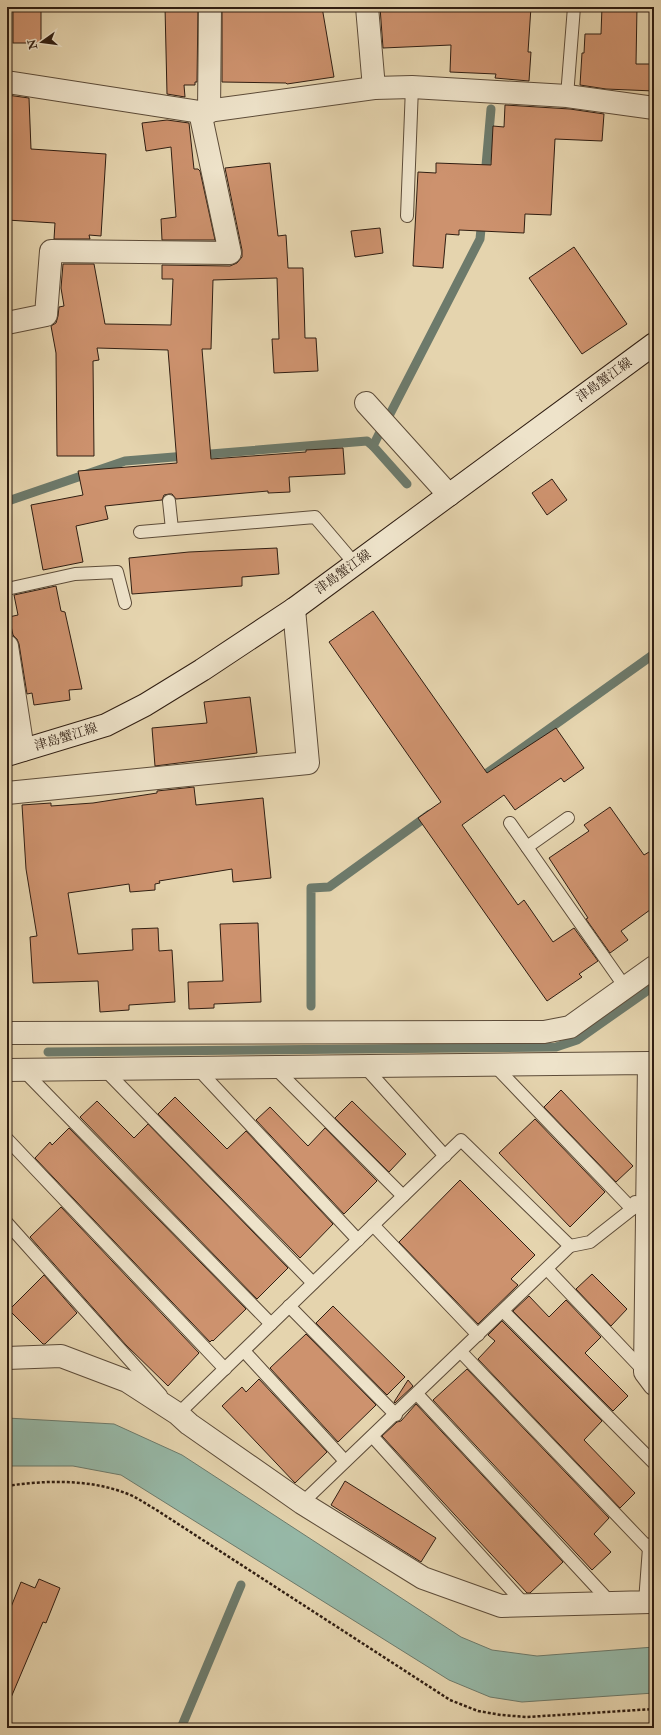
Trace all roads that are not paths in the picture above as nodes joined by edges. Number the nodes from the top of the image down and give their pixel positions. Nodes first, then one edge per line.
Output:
1 (210, 7) edge
2 (367, 7) edge
3 (574, 7) edge
4 (7, 82) edge
5 (412, 87) junction
6 (374, 88) junction
7 (567, 96) junction
8 (654, 108) edge
9 (205, 112) junction
10 (407, 216) dead end
11 (7, 323) edge
12 (654, 344) edge
13 (366, 403) dead end
14 (449, 495) junction
15 (169, 501) dead end
16 (172, 529) junction
17 (140, 532) dead end
18 (354, 564) junction
19 (7, 589) edge
20 (125, 603) dead end
21 (294, 609) junction
22 (7, 646) edge
23 (15, 753) edge
24 (7, 793) edge
25 (568, 818) dead end
26 (510, 823) dead end
27 (527, 847) junction
28 (654, 967) edge
29 (625, 987) junction
30 (7, 1033) edge
31 (494, 1065) junction
32 (364, 1066) junction
33 (274, 1067) junction
34 (197, 1068) junction
35 (16, 1070) edge
36 (105, 1070) junction
37 (7, 1138) edge
38 (444, 1156) junction
39 (648, 1182) junction
40 (403, 1196) junction
41 (632, 1209) junction
42 (7, 1222) edge
43 (373, 1225) junction
44 (358, 1240) junction
45 (570, 1246) junction
46 (547, 1269) junction
47 (313, 1283) junction
48 (289, 1306) junction
49 (503, 1311) junction
50 (271, 1324) junction
51 (478, 1335) junction
52 (244, 1351) junction
53 (461, 1352) junction
54 (7, 1358) edge
55 (225, 1368) junction
56 (649, 1378) edge
57 (417, 1394) junction
58 (178, 1414) junction
59 (396, 1415) junction
60 (373, 1437) junction
61 (345, 1460) junction
62 (654, 1463) edge
63 (302, 1504) junction
64 (654, 1548) edge
65 (654, 1554) edge
66 (653, 1584) edge
67 (611, 1603) junction
68 (525, 1605) junction

1 - 9 street
2 - 6 street
3 - 7 lane
4 - 9 street
5 - 6 street
5 - 7 street
5 - 10 lane
6 - 9 street
7 - 8 street
9 - 11 street
12 - 14 street, 津島蟹江線
13 - 14 street
14 - 18 street, 津島蟹江線
15 - 16 lane
16 - 17 lane
16 - 18 lane
18 - 21 street, 津島蟹江線
19 - 20 lane
21 - 23 street, 津島蟹江線
21 - 24 street
22 - 23 street
25 - 27 lane
26 - 27 lane
27 - 29 lane
28 - 29 street
29 - 30 street
31 - 32 street
31 - 39 street
31 - 41 lane
32 - 33 street
32 - 38 lane
33 - 34 street
33 - 40 lane
34 - 36 street
34 - 44 lane
35 - 36 street
35 - 50 lane
36 - 47 lane
37 - 55 lane
38 - 40 lane
38 - 45 lane
39 - 41 lane
39 - 56 street
40 - 43 lane
41 - 45 lane
42 - 58 lane
43 - 44 lane
43 - 51 lane
44 - 47 lane
45 - 46 lane
46 - 49 lane
46 - 56 lane
47 - 48 lane
48 - 50 lane
48 - 59 lane
49 - 51 lane
49 - 62 lane
50 - 52 lane
51 - 53 lane
52 - 55 lane
52 - 61 lane
53 - 57 lane
53 - 65 lane
54 - 58 street
55 - 58 lane
57 - 59 lane
57 - 67 lane
58 - 63 street
59 - 60 lane
60 - 61 lane
60 - 68 lane
61 - 63 lane
63 - 68 street
64 - 65 street
65 - 66 street
66 - 67 street
67 - 68 street

